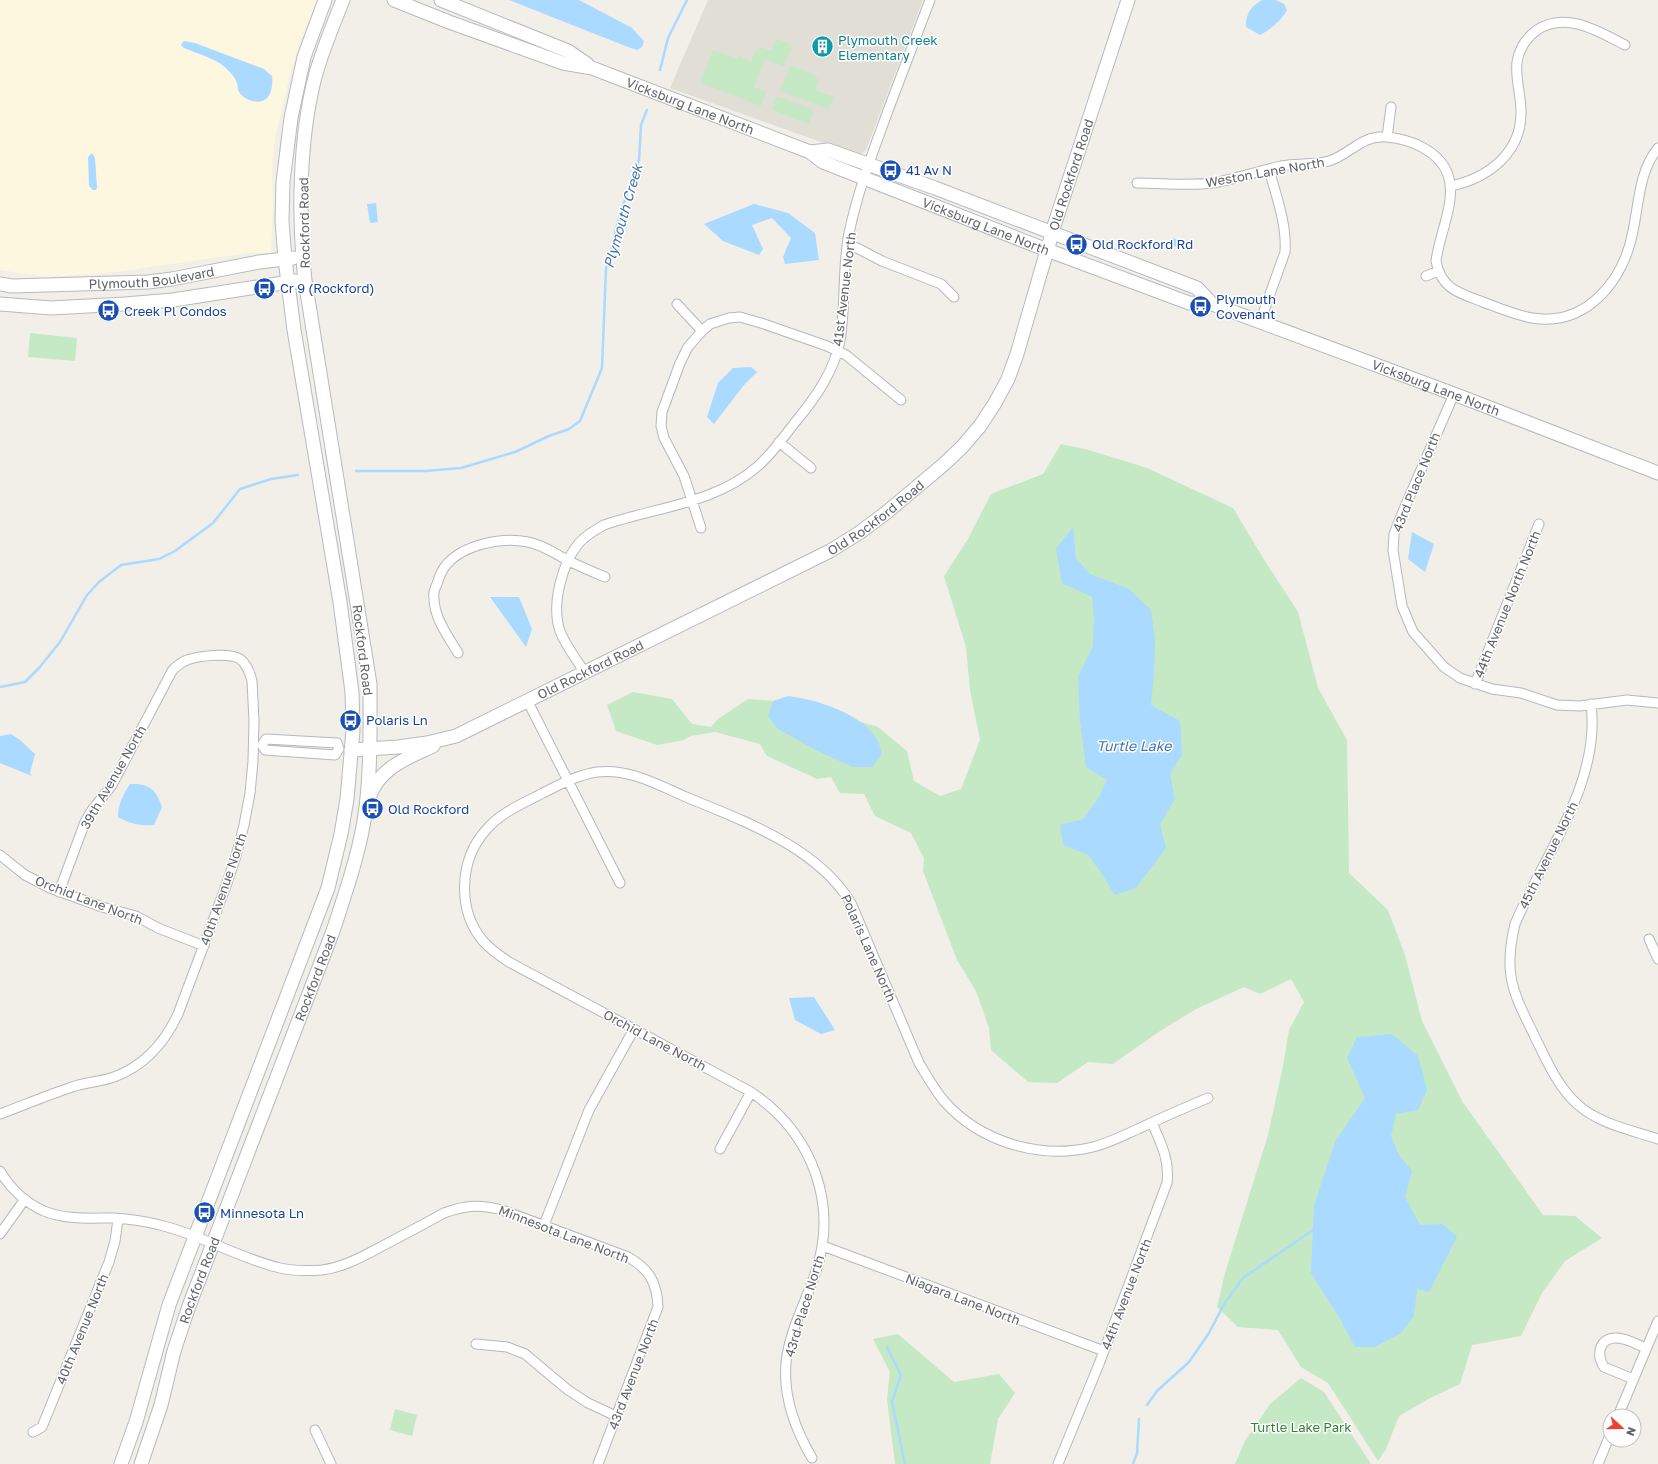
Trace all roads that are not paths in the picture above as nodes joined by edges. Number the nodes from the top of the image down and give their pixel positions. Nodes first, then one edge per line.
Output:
1 (325, 0) edge
2 (343, 0) edge
3 (394, 0) edge
4 (441, 0) edge
5 (930, 0) edge
6 (1128, 0) edge
7 (1625, 45) dead end
8 (592, 68) junction
9 (1391, 107) dead end
10 (1387, 137) junction
11 (1658, 148) edge
12 (1269, 169) junction
13 (866, 172) junction
14 (1138, 183) dead end
15 (1451, 186) junction
16 (1052, 234) junction
17 (848, 245) junction
18 (1047, 250) junction
19 (302, 256) junction
20 (285, 259) junction
21 (1438, 271) junction
22 (1426, 276) dead end
23 (305, 280) junction
24 (288, 282) junction
25 (0, 284) edge
26 (954, 297) dead end
27 (0, 304) edge
28 (677, 304) dead end
29 (1212, 304) junction
30 (1260, 322) junction
31 (702, 331) junction
32 (837, 350) junction
33 (1454, 394) junction
34 (901, 400) dead end
35 (779, 442) junction
36 (811, 468) dead end
37 (1658, 473) edge
38 (691, 501) junction
39 (1539, 524) dead end
40 (701, 528) dead end
41 (568, 561) junction
42 (605, 577) dead end
43 (458, 653) dead end
44 (198, 657) joint
45 (585, 673) junction
46 (1476, 684) junction
47 (528, 702) junction
48 (1658, 703) edge
49 (1591, 704) junction
50 (456, 736) junction
51 (258, 745) junction
52 (370, 748) junction
53 (345, 749) junction
54 (569, 780) junction
55 (366, 808) junction
56 (0, 855) edge
57 (620, 882) dead end
58 (59, 892) junction
59 (1649, 939) dead end
60 (204, 946) junction
61 (1658, 959) edge
62 (634, 1029) junction
63 (751, 1092) junction
64 (1208, 1098) dead end
65 (0, 1114) edge
66 (1152, 1123) junction
67 (1658, 1140) edge
68 (720, 1149) dead end
69 (0, 1171) edge
70 (25, 1199) junction
71 (118, 1218) junction
72 (544, 1225) junction
73 (0, 1234) edge
74 (195, 1236) junction
75 (213, 1243) junction
76 (823, 1246) junction
77 (653, 1282) joint
78 (1658, 1321) edge
79 (476, 1344) dead end
80 (1646, 1348) junction
81 (1104, 1351) junction
82 (1633, 1380) junction
83 (1621, 1408) edge
84 (616, 1416) junction
85 (315, 1430) dead end
86 (33, 1432) dead end
87 (1605, 1448) edge
88 (812, 1458) dead end
89 (121, 1464) edge
90 (141, 1464) edge
91 (332, 1464) edge
92 (598, 1464) edge
93 (1058, 1464) edge
94 (1598, 1464) edge

1 - 20 main road, Rockford Road
2 - 19 main road, Rockford Road
3 - 8 main road, Vicksburg Lane North
4 - 8 main road, Vicksburg Lane North
5 - 13 street, 41st Avenue North
6 - 16 main road, Old Rockford Road
7 - 15 street
8 - 13 main road, Vicksburg Lane North
9 - 10 street
10 - 12 street, Weston Lane North
10 - 15 street, Weston Lane North
11 - 21 street
12 - 14 street, Weston Lane North
12 - 30 street
13 - 16 main road, Vicksburg Lane North
13 - 17 street, 41st Avenue North
13 - 18 main road, Vicksburg Lane North
15 - 21 street, Weston Lane North
16 - 18 main road, Old Rockford Road
16 - 29 main road, Vicksburg Lane North
17 - 26 street
17 - 32 street, 41st Avenue North
18 - 29 main road, Vicksburg Lane North
18 - 45 main road, Old Rockford Road
19 - 20 main road, Plymouth Boulevard
19 - 23 main road, Rockford Road
20 - 24 main road, Rockford Road
20 - 25 main road, Plymouth Boulevard
21 - 22 street
23 - 24 main road, Plymouth Boulevard
23 - 52 main road, Rockford Road
24 - 27 main road, Plymouth Boulevard
24 - 53 main road, Rockford Road
28 - 31 street
29 - 30 main road, Vicksburg Lane North
30 - 33 main road, Vicksburg Lane North
31 - 32 street
31 - 38 street
32 - 34 street
32 - 35 street, 41st Avenue North
33 - 37 main road, Vicksburg Lane North
33 - 46 street, 43rd Place North
35 - 36 street
35 - 38 street, 41st Avenue North
38 - 40 street
38 - 41 street, 41st Avenue North
39 - 46 street, 44th Avenue North North
41 - 42 street
41 - 43 street
41 - 45 street, 41st Avenue North
44 - 51 street, 40th Avenue North
44 - 58 street, 39th Avenue North
45 - 47 main road, Old Rockford Road
46 - 49 street, 43rd Place North
47 - 50 main road, Old Rockford Road
47 - 54 street
48 - 49 street, 43rd Place North
49 - 67 street, 45th Avenue North
50 - 52 main road, Old Rockford Road
50 - 55 main road
51 - 53 street, Old Rockford Road
51 - 60 street, 40th Avenue North
52 - 53 main road, Old Rockford Road
52 - 55 main road, Rockford Road
53 - 74 main road, Rockford Road
54 - 57 street
54 - 62 street, Orchid Lane North
54 - 66 street, Polaris Lane North
55 - 75 main road, Rockford Road
56 - 58 street, Orchid Lane North
58 - 60 street, Orchid Lane North
59 - 61 street
60 - 65 street, 40th Avenue North
62 - 63 street, Orchid Lane North
62 - 72 street
63 - 68 street
63 - 76 street, Orchid Lane North
64 - 66 street, Polaris Lane North
66 - 81 street, 44th Avenue North
69 - 70 street, Minnesota Lane North
70 - 71 street, Minnesota Lane North
70 - 73 street
71 - 74 street, Minnesota Lane North
71 - 86 street, 40th Avenue North
72 - 75 street, Minnesota Lane North
72 - 77 street, Minnesota Lane North
74 - 75 street, Minnesota Lane North
74 - 89 main road, Rockford Road
75 - 90 main road, Rockford Road
76 - 81 street, Niagara Lane North
76 - 88 street, 43rd Place North
77 - 84 street, 43rd Avenue North
78 - 80 street
79 - 84 street
80 - 82 street
80 - 82 street
81 - 93 street, 44th Avenue North
82 - 83 street
84 - 92 street, 43rd Avenue North
85 - 91 street
87 - 94 street

